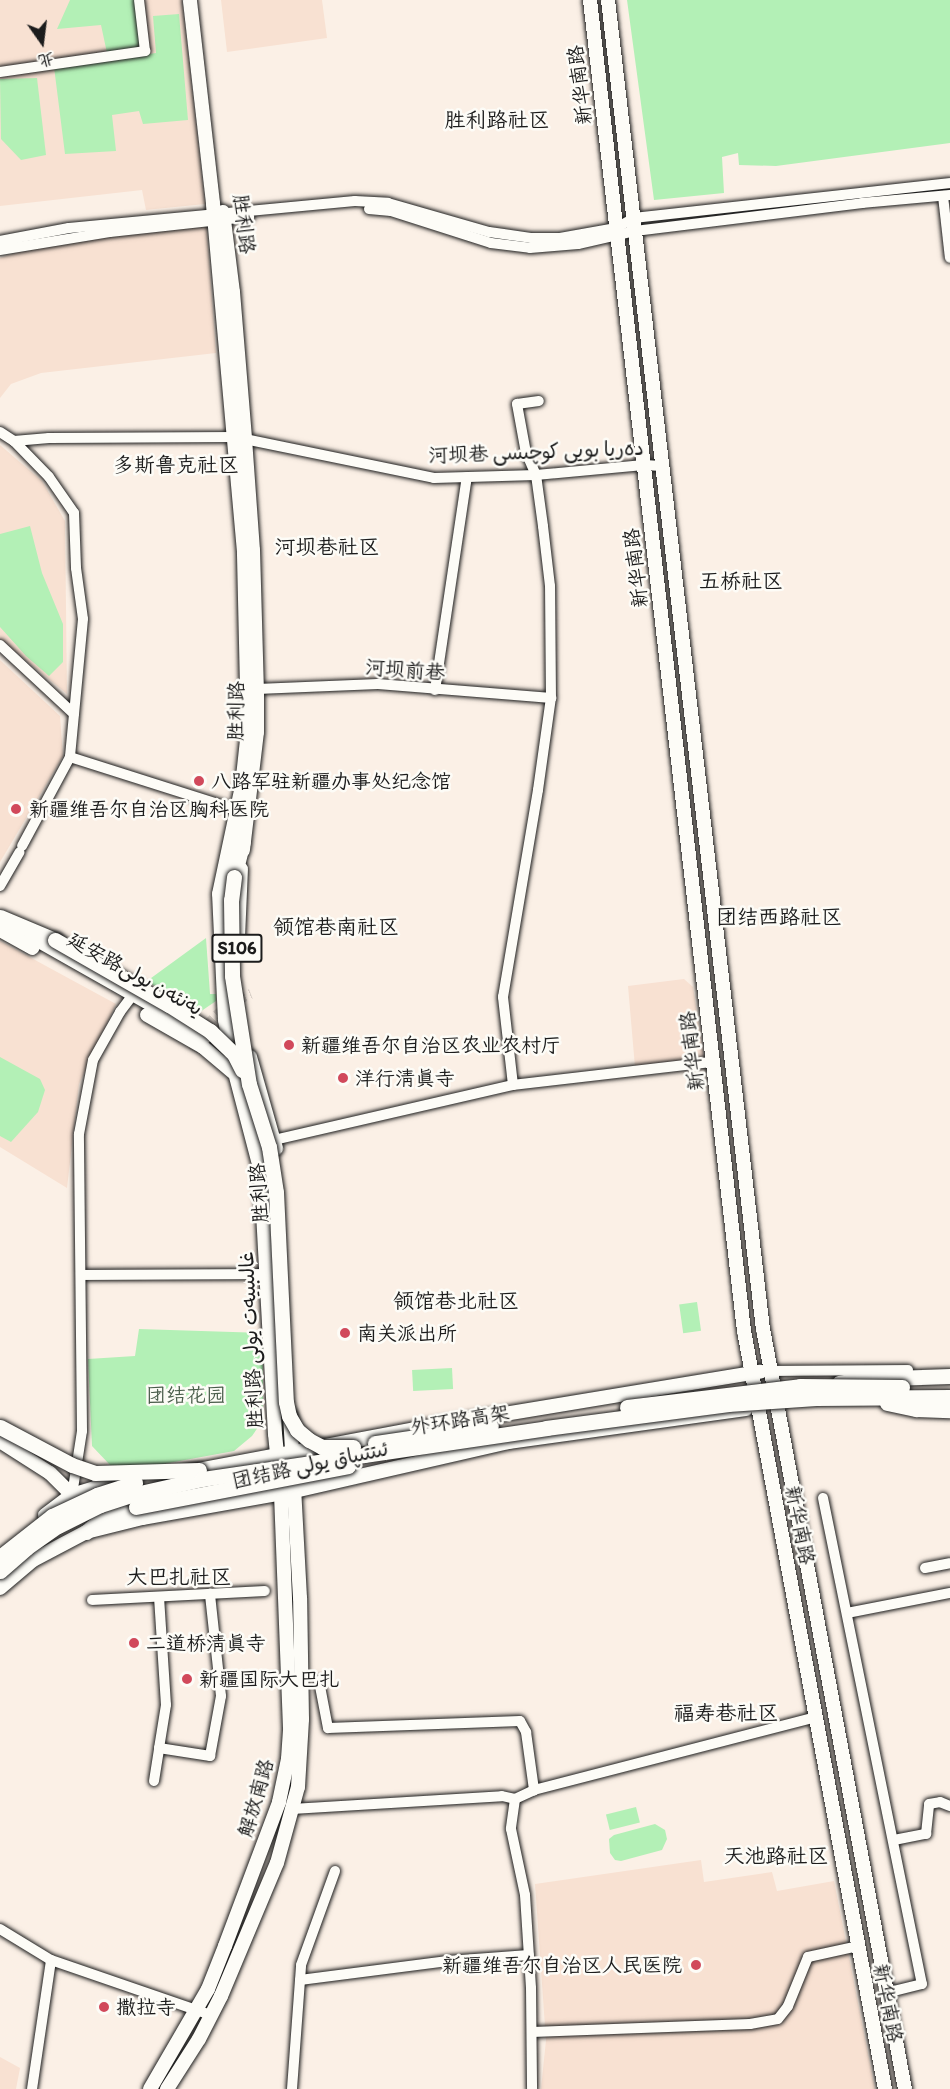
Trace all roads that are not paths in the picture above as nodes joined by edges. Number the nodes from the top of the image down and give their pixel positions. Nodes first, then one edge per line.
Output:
1 (140, 0) edge
2 (190, 0) edge
3 (199, 0) edge
4 (590, 0) edge
5 (608, 0) edge
6 (0, 72) edge
7 (950, 183) edge
8 (947, 195) edge
9 (219, 216) junction
10 (634, 225) junction
11 (617, 232) junction
12 (0, 241) edge
13 (0, 250) edge
14 (950, 258) edge
15 (539, 401) dead end
16 (0, 432) edge
17 (240, 438) junction
18 (14, 441) junction
19 (644, 465) junction
20 (662, 466) junction
21 (536, 475) junction
22 (467, 477) junction
23 (0, 645) edge
24 (257, 689) junction
25 (435, 690) junction
26 (550, 698) junction
27 (74, 714) junction
28 (70, 757) junction
29 (237, 810) junction
30 (243, 841) junction
31 (0, 886) edge
32 (0, 918) edge
33 (0, 930) edge
34 (129, 999) junction
35 (229, 1048) junction
36 (251, 1061) junction
37 (713, 1062) junction
38 (235, 1073) junction
39 (249, 1084) junction
40 (513, 1085) junction
41 (274, 1140) junction
42 (745, 1175) junction
43 (726, 1177) junction
44 (268, 1274) junction
45 (81, 1275) junction
46 (950, 1370) edge
47 (770, 1371) junction
48 (752, 1373) junction
49 (950, 1376) edge
50 (824, 1386) junction
51 (950, 1387) edge
52 (950, 1397) edge
53 (861, 1398) junction
54 (950, 1403) edge
55 (777, 1406) junction
56 (758, 1407) junction
57 (950, 1410) edge
58 (0, 1422) edge
59 (0, 1427) edge
60 (0, 1441) edge
61 (353, 1446) junction
62 (426, 1446) junction
63 (284, 1454) junction
64 (75, 1465) junction
65 (199, 1470) junction
66 (116, 1481) junction
67 (288, 1492) junction
68 (72, 1495) junction
69 (823, 1498) dead end
70 (86, 1532) junction
71 (0, 1550) edge
72 (0, 1557) edge
73 (950, 1563) edge
74 (925, 1568) dead end
75 (0, 1571) edge
76 (0, 1588) edge
77 (265, 1591) dead end
78 (950, 1593) edge
79 (210, 1594) junction
80 (159, 1597) junction
81 (92, 1600) dead end
82 (847, 1613) junction
83 (319, 1681) dead end
84 (816, 1717) junction
85 (159, 1748) junction
86 (153, 1781) dead end
87 (534, 1790) junction
88 (515, 1799) junction
89 (950, 1806) edge
90 (292, 1809) junction
91 (894, 1840) junction
92 (335, 1871) dead end
93 (0, 1929) edge
94 (858, 1946) junction
95 (530, 1955) junction
96 (51, 1960) junction
97 (300, 1980) junction
98 (887, 1993) junction
99 (195, 2011) junction
100 (211, 2015) junction
101 (532, 2032) junction
102 (32, 2089) edge
103 (150, 2089) edge
104 (167, 2089) edge
105 (292, 2089) edge
106 (532, 2089) edge
107 (885, 2089) edge
108 (905, 2089) edge

1 - 6 street
2 - 9 main road, 胜利路
3 - 9 main road, 胜利路
4 - 11 main road, 新华南路
5 - 10 main road, 新华南路
7 - 10 street
8 - 10 street
8 - 14 street
9 - 11 street
9 - 12 street
9 - 13 street
9 - 17 main road, 胜利路
10 - 11 street
10 - 20 main road, 新华南路
11 - 19 main road, 新华南路
15 - 21 street
16 - 18 street
17 - 18 street, 河坝巷 دەريا بويى كوچىسى
17 - 22 street, 河坝巷 دەريا بويى كوچىسى
17 - 24 main road, 胜利路 / S106
17 - 29 main road, 胜利路 غالىبىيەت يولى / S106
18 - 27 street
19 - 20 street, 河坝巷 دەريا بويى كوچىسى
19 - 21 street, 河坝巷 دەريا بويى كوچىسى
19 - 37 main road, 新华南路
20 - 42 main road, 新华南路
21 - 22 street, 河坝巷 دەريا بويى كوچىسى
21 - 26 street
22 - 25 street
23 - 27 street
24 - 25 street, 河坝前巷
24 - 30 main road, 胜利路 / S106
25 - 26 street, 河坝前巷
26 - 40 street
27 - 28 street
28 - 29 street
28 - 31 street
29 - 35 main road, 胜利路 غالىبىيەت يولى / S106
30 - 36 main road, 胜利路 / S106
30 - 39 highway, bridge
32 - 34 main road, 延安路يەنئەن يولى
32 - 39 highway, bridge
33 - 34 main road
34 - 35 main road, 延安路يەنئەن يولى
34 - 38 main road
34 - 45 street
35 - 36 main road, 延安路يەنئەن يولى
35 - 38 main road, 胜利路 غالىبىيەت يولى / S106
36 - 41 main road, 胜利路 / S106
37 - 40 street
37 - 43 main road, 新华南路
38 - 44 main road, 胜利路 غالىبىيەت يولى / S106
39 - 61 highway, bridge
40 - 41 street
41 - 63 main road, 胜利路 / S106
42 - 43 main road
42 - 47 main road, 新华南路
43 - 48 main road, 新华南路
44 - 45 street
44 - 63 main road, 胜利路 غالىبىيەت يولى / S106
45 - 64 street
46 - 47 street
47 - 48 main road, 团结路 ئىتتىپاق يولى
47 - 55 main road, 新华南路
48 - 56 main road, 新华南路
48 - 63 main road, 团结路 ئىتتىپاق يولى
49 - 50 highway, bridge
50 - 51 highway, 外环路高架, bridge
50 - 61 highway, 外环路高架, bridge
52 - 53 highway, 外环路高架, bridge
53 - 57 highway, bridge
53 - 62 highway, 外环路高架, bridge
54 - 55 street
55 - 56 main road, 团结路 ئىتتىپاق يولى
55 - 98 main road, 新华南路
56 - 67 main road, 团结路 ئىتتىپاق يولى
56 - 84 main road, 新华南路
58 - 64 main road, 团结路 ئىتتىپاق يولى
59 - 65 highway, bridge
60 - 68 main road
61 - 65 highway, 外环路高架, bridge
62 - 70 highway, bridge
62 - 75 highway, 外环路高架, bridge
63 - 66 main road, 团结路 ئىتتىپاق يولى
63 - 67 main road, 胜利路 / S106
64 - 66 main road, 团结路 ئىتتىپاق يولى
64 - 68 street
65 - 72 highway, 外环路高架, bridge
66 - 68 main road
67 - 70 main road, 团结路 ئىتتىپاق يولى
67 - 90 main road
67 - 99 main road, 解放南路
68 - 70 main road
68 - 71 main road
69 - 82 street
70 - 76 main road, 团结路 ئىتتىپاق يولى
73 - 74 street
77 - 79 street
78 - 82 street
79 - 80 street
79 - 85 street
80 - 81 street
80 - 85 street
82 - 91 street
83 - 87 street
84 - 87 street
84 - 94 main road, 新华南路
85 - 86 street
87 - 88 street
88 - 90 street
88 - 95 street
89 - 91 street
90 - 100 main road
91 - 98 street
92 - 97 street
93 - 96 street
94 - 101 street
94 - 107 main road, 新华南路
95 - 97 street
95 - 101 street
96 - 99 street
96 - 102 street
97 - 105 street
98 - 108 main road, 新华南路
99 - 100 street
99 - 103 main road, 解放南路
100 - 104 main road
101 - 106 street

